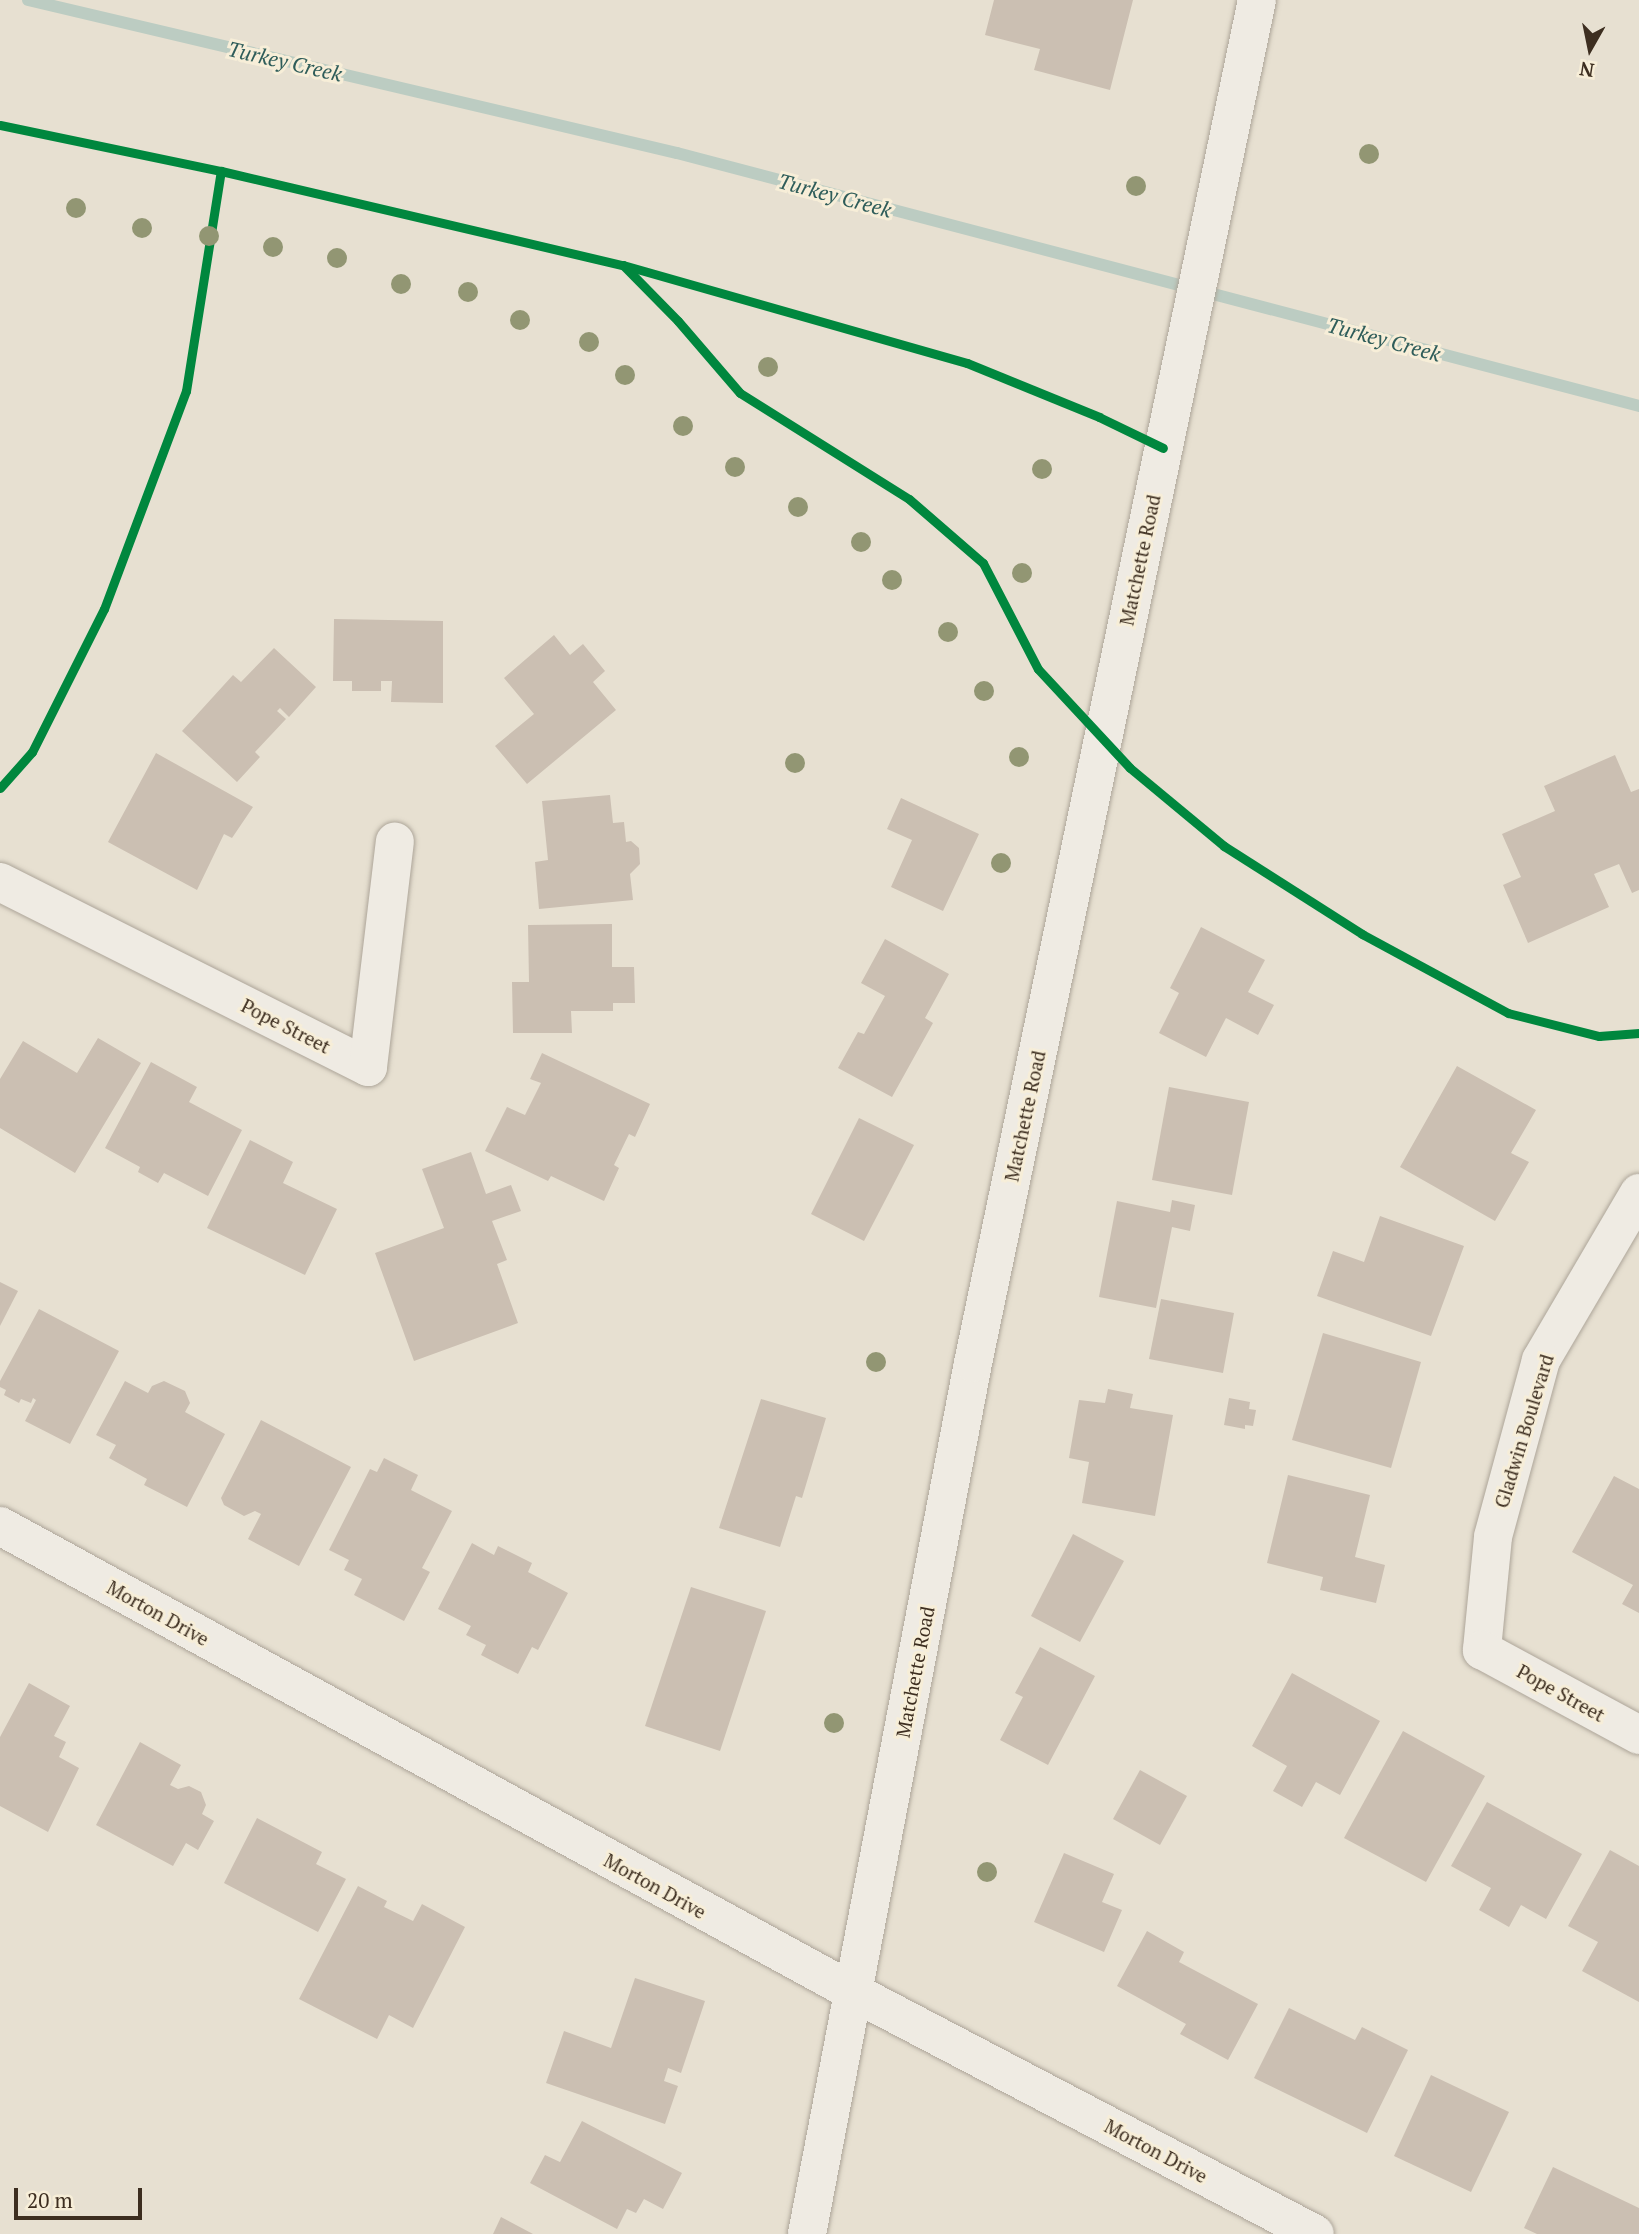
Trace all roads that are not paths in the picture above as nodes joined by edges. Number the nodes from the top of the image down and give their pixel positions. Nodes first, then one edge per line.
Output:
1 (1257, 0) edge
2 (396, 842) dead end
3 (0, 882) edge
4 (1639, 1193) edge
5 (0, 1526) edge
6 (1482, 1650) joint
7 (1639, 1735) edge
8 (855, 1993) junction
9 (807, 2234) edge
10 (1315, 2234) edge

1 - 8 street, Matchette Road
2 - 3 street, Pope Street
4 - 6 street, Gladwin Boulevard
5 - 8 street, Morton Drive
6 - 7 street, Pope Street
8 - 9 street, Matchette Road
8 - 10 street, Morton Drive

